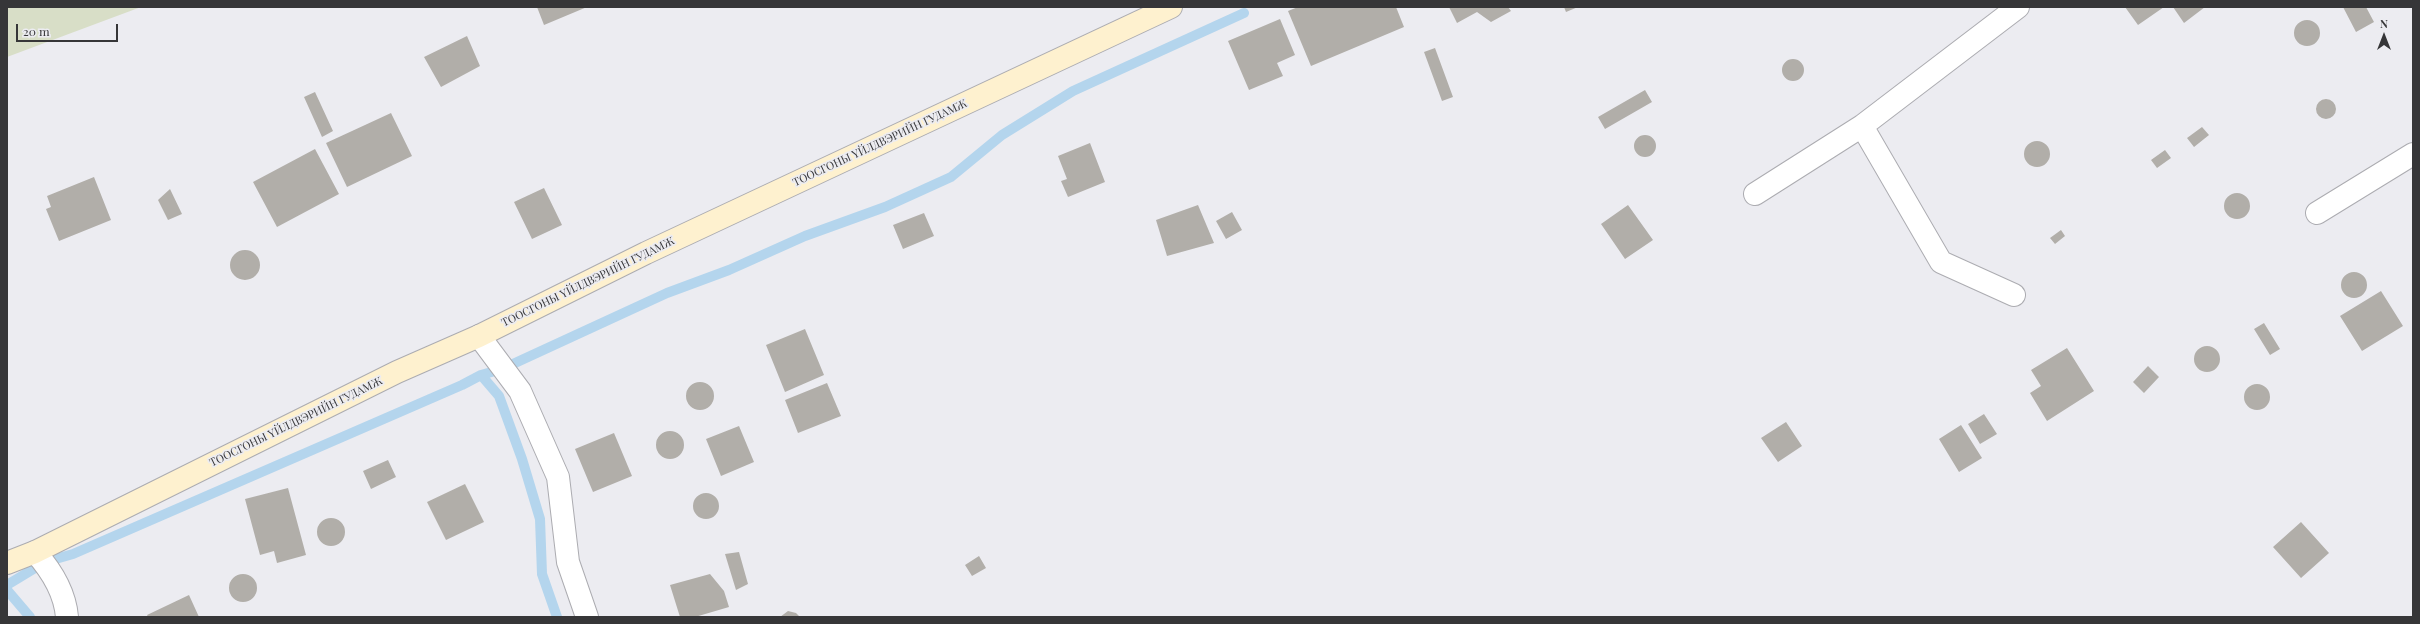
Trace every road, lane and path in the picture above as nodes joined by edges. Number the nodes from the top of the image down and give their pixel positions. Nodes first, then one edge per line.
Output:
1 (1171, 7) edge
2 (2018, 7) edge
3 (1862, 126) junction
4 (2413, 154) edge
5 (1756, 194) dead end
6 (2317, 213) dead end
7 (2014, 295) dead end
8 (479, 336) junction
9 (35, 552) junction
10 (7, 563) edge
11 (67, 617) edge
12 (587, 617) edge

1 - 8 main road, ТООСГОНЫ ҮЙЛДВЭРИЙН ГУДАМЖ
2 - 3 street
3 - 5 street
3 - 7 street
4 - 6 street
8 - 9 main road, ТООСГОНЫ ҮЙЛДВЭРИЙН ГУДАМЖ
8 - 12 street
9 - 10 main road, ТООСГОНЫ ҮЙЛДВЭРИЙН ГУДАМЖ
9 - 11 street

